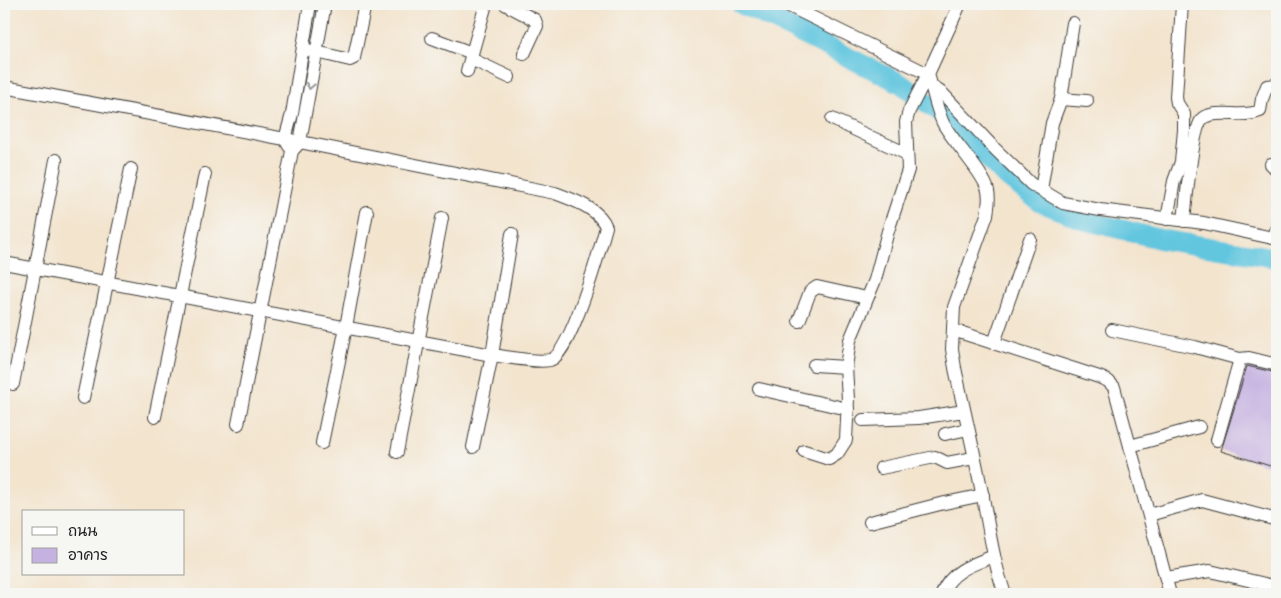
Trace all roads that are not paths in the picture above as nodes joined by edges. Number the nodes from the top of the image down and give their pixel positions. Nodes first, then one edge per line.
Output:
1 (310, 4) edge
2 (325, 4) edge
3 (365, 4) edge
4 (486, 4) edge
5 (505, 4) edge
6 (785, 4) edge
7 (960, 4) edge
8 (1182, 4) edge
9 (1073, 23) dead end
10 (432, 38) dead end
11 (303, 49) junction
12 (316, 52) junction
13 (524, 54) dead end
14 (470, 61) junction
15 (509, 76) dead end
16 (929, 86) junction
17 (1277, 86) edge
18 (4, 88) edge
19 (1061, 99) junction
20 (1087, 101) dead end
21 (832, 119) dead end
22 (285, 139) junction
23 (296, 146) junction
24 (907, 154) junction
25 (56, 160) dead end
26 (131, 169) dead end
27 (205, 174) dead end
28 (1041, 190) junction
29 (367, 212) dead end
30 (442, 218) dead end
31 (1167, 219) junction
32 (1184, 221) junction
33 (512, 234) dead end
34 (1276, 234) edge
35 (1030, 239) dead end
36 (4, 263) edge
37 (34, 269) junction
38 (106, 282) junction
39 (180, 296) junction
40 (867, 298) junction
41 (261, 311) junction
42 (799, 321) dead end
43 (346, 327) junction
44 (953, 330) junction
45 (1112, 330) dead end
46 (419, 341) junction
47 (994, 343) junction
48 (492, 355) junction
49 (1240, 359) junction
50 (814, 364) dead end
51 (1277, 365) edge
52 (846, 368) junction
53 (13, 384) dead end
54 (759, 389) dead end
55 (83, 398) dead end
56 (848, 410) junction
57 (964, 411) junction
58 (154, 416) dead end
59 (863, 420) dead end
60 (238, 424) dead end
61 (1199, 427) dead end
62 (968, 429) junction
63 (945, 434) dead end
64 (1217, 440) dead end
65 (322, 443) dead end
66 (1130, 446) junction
67 (473, 448) dead end
68 (804, 451) dead end
69 (397, 452) dead end
70 (974, 458) junction
71 (881, 468) dead end
72 (982, 496) junction
73 (1149, 514) junction
74 (1277, 520) edge
75 (870, 522) dead end
76 (994, 556) junction
77 (1166, 578) junction
78 (1277, 587) edge
79 (942, 594) edge
80 (1005, 594) edge
81 (1170, 594) edge

1 - 11 street
2 - 12 street
3 - 12 street
4 - 14 street
5 - 13 street
6 - 16 street
7 - 16 street
8 - 31 street
9 - 19 street
10 - 14 street
11 - 12 street
11 - 22 street
12 -> 23 street
14 - 15 street
16 - 24 street
16 - 28 street
16 - 44 street
17 - 32 street
18 - 22 street
19 - 20 street
19 - 28 street
21 - 24 street
22 - 23 street
23 - 41 street
23 - 48 street
24 - 40 street
25 - 37 street
26 - 38 street
27 - 39 street
28 - 31 street
29 - 43 street
30 - 46 street
31 - 32 street
32 - 34 street
33 - 48 street
35 - 47 street
36 - 37 street
37 - 38 street
37 - 53 street
38 - 39 street
38 - 55 street
39 - 41 street
39 - 58 street
40 - 42 street
40 - 52 street
41 - 43 street
41 - 60 street
43 - 46 street
43 - 65 street
44 - 47 street
44 - 57 street
45 - 49 street
46 - 48 street
46 - 69 street
47 - 66 street
48 - 67 street
49 - 51 street
49 - 64 street
50 - 52 street
52 - 56 street
54 - 56 street
56 - 68 street
57 - 59 street
57 - 62 street
61 - 66 street
62 - 63 street
62 - 70 street
66 - 73 street
70 - 71 street
70 - 72 street
72 - 75 street
72 - 76 street
73 - 74 street
73 - 77 street
76 - 79 street
76 - 80 street
77 - 78 street
77 - 81 street

